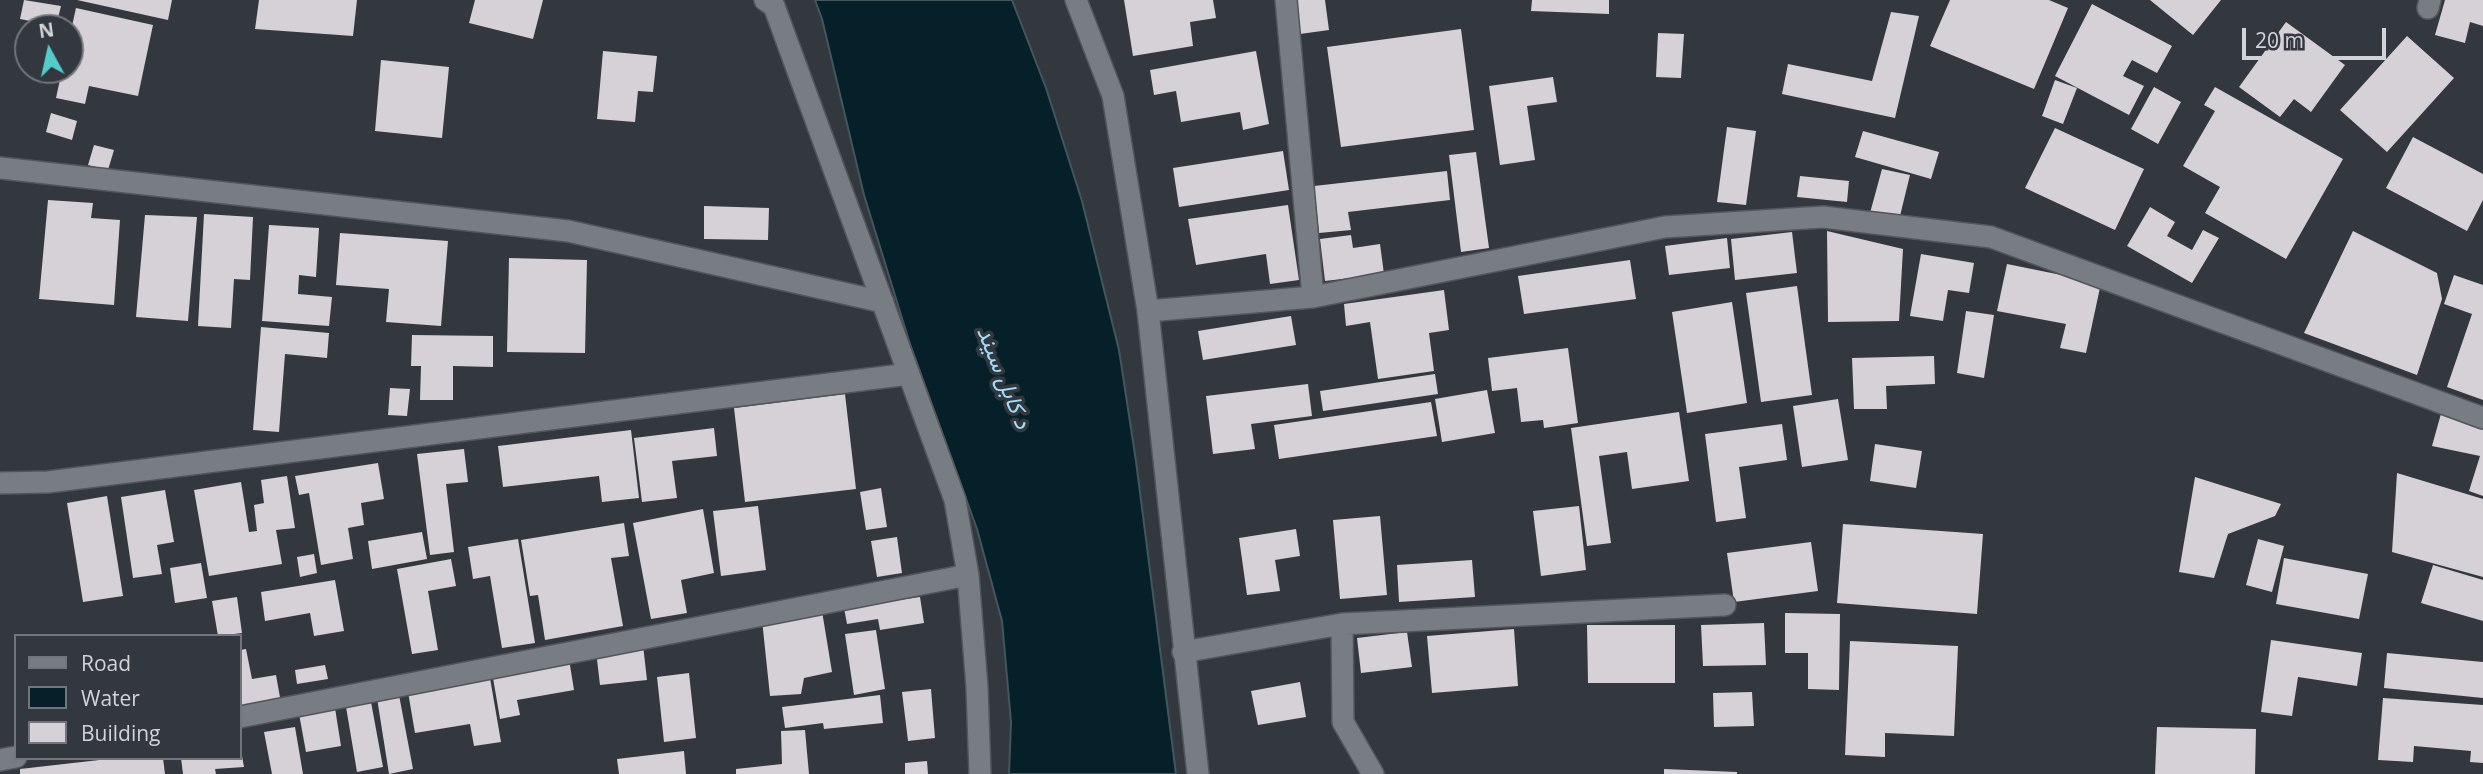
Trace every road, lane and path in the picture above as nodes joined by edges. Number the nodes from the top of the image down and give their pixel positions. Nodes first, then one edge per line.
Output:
1 (765, 0) edge
2 (1076, 0) edge
3 (1286, 0) edge
4 (0, 168) edge
5 (1313, 297) junction
6 (883, 302) junction
7 (1148, 311) junction
8 (909, 374) junction
9 (2483, 418) edge
10 (0, 483) edge
11 (968, 575) junction
12 (1725, 605) dead end
13 (1342, 624) junction
14 (1183, 652) junction
15 (242, 717) edge
16 (980, 774) edge
17 (1198, 774) edge
18 (1373, 774) edge

1 - 6 street
2 - 7 street
3 - 5 street
4 - 6 street
5 - 7 street
5 - 9 street
6 - 8 street
7 - 14 street
8 - 10 street
8 - 11 street
11 - 15 street
11 - 16 street
12 - 13 street
13 - 14 street
13 - 18 street
14 - 17 street

